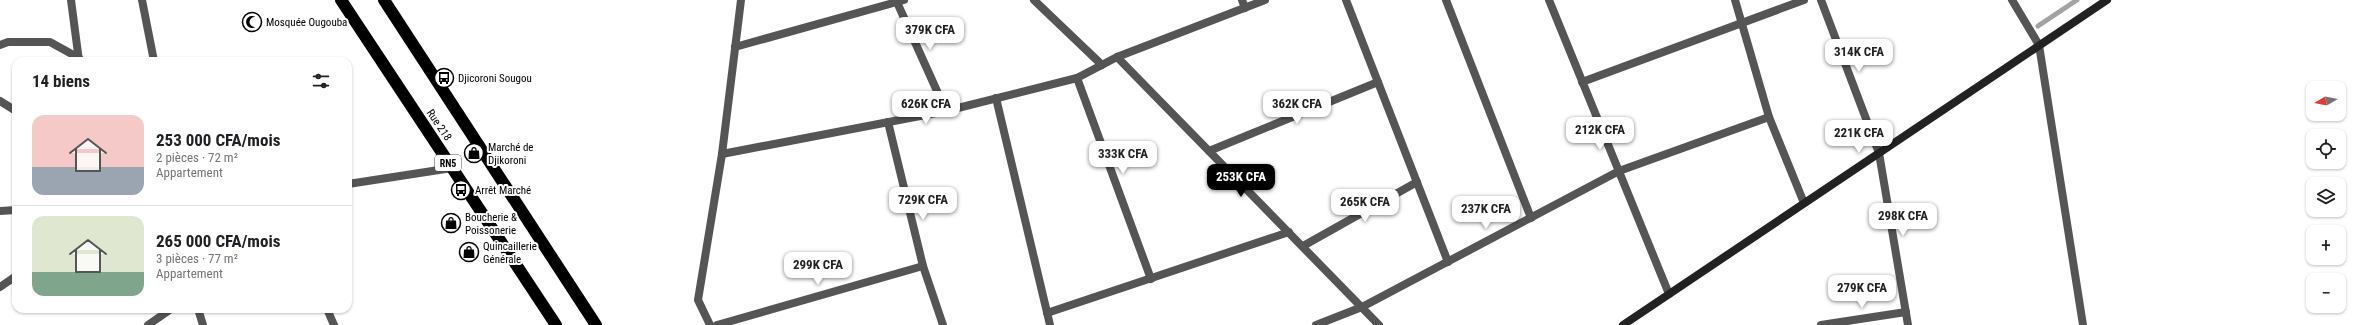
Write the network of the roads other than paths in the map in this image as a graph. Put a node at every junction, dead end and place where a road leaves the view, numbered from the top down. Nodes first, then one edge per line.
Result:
1 (71, 0) edge
2 (142, 0) edge
3 (341, 0) edge
4 (384, 0) edge
5 (741, 0) edge
6 (1034, 0) edge
7 (1265, 0) edge
8 (1346, 0) edge
9 (1446, 0) edge
10 (1549, 0) edge
11 (1735, 0) edge
12 (1804, 0) edge
13 (1821, 0) edge
14 (2012, 0) edge
15 (2107, 0) edge
16 (899, 1) edge
17 (1244, 4) edge
18 (1742, 23) junction
19 (0, 45) edge
20 (2039, 45) junction
21 (735, 47) junction
22 (1117, 56) junction
23 (74, 57) edge
24 (79, 57) edge
25 (153, 57) edge
26 (1102, 65) junction
27 (1077, 78) junction
28 (1378, 82) junction
29 (1582, 82) junction
30 (996, 98) junction
31 (0, 101) edge
32 (12, 108) edge
33 (946, 111) junction
34 (1769, 117) junction
35 (888, 122) junction
36 (1209, 151) junction
37 (1879, 153) junction
38 (722, 154) junction
39 (452, 168) junction
40 (1619, 171) junction
41 (1417, 182) junction
42 (352, 183) edge
43 (1804, 203) junction
44 (12, 210) edge
45 (0, 211) edge
46 (1530, 218) junction
47 (1289, 232) junction
48 (1303, 246) junction
49 (1448, 262) junction
50 (923, 266) junction
51 (12, 279) edge
52 (1151, 279) junction
53 (0, 288) edge
54 (1669, 294) junction
55 (1362, 307) junction
56 (1906, 312) junction
57 (165, 313) edge
58 (199, 313) edge
59 (1047, 313) junction
60 (329, 317) edge
61 (1627, 324) edge
62 (148, 325) edge
63 (203, 325) edge
64 (334, 325) edge
65 (556, 325) edge
66 (596, 325) edge
67 (710, 325) edge
68 (718, 325) edge
69 (943, 325) edge
70 (1050, 325) edge
71 (1316, 325) edge
72 (1379, 325) edge
73 (1821, 325) edge
74 (1908, 325) edge
75 (2083, 325) edge

1 - 24 street
2 - 25 street
3 - 39 highway, Rue 218 / RN5
4 - 66 highway, Rue 218
5 - 21 street
6 - 26 street
7 - 17 street
8 - 28 street
9 - 46 street
10 - 29 street
11 - 18 street
12 - 18 street
13 - 37 street
14 - 20 street
15 - 20 street
16 - 21 street
16 - 33 street
17 - 22 street
18 - 29 street
18 - 34 street
19 - 23 street
20 - 37 street
20 - 75 street
21 - 38 street
22 - 26 street
22 - 36 street
26 - 27 street
27 - 30 street
27 - 52 street
28 - 36 street
28 - 41 street
29 - 40 street
30 - 33 street
30 - 59 street
31 - 32 street
33 - 35 street
34 - 40 street
34 - 43 street
35 - 38 street
35 - 50 street
36 - 47 street
37 - 43 street
37 - 56 street
38 - 67 street
39 - 42 street
39 - 65 highway, Rue 218 / RN5
40 - 46 street
40 - 54 street
41 - 48 street
41 - 49 street
43 - 54 street
44 - 45 street
46 - 49 street
47 - 48 street
47 - 52 street
48 - 55 street
49 - 55 street
50 - 68 street
50 - 69 street
51 - 53 street
52 - 59 street
54 - 61 street
55 - 71 street
55 - 72 street
56 - 73 street
56 - 74 street
57 - 62 street
58 - 63 street
59 - 70 street
60 - 64 street

